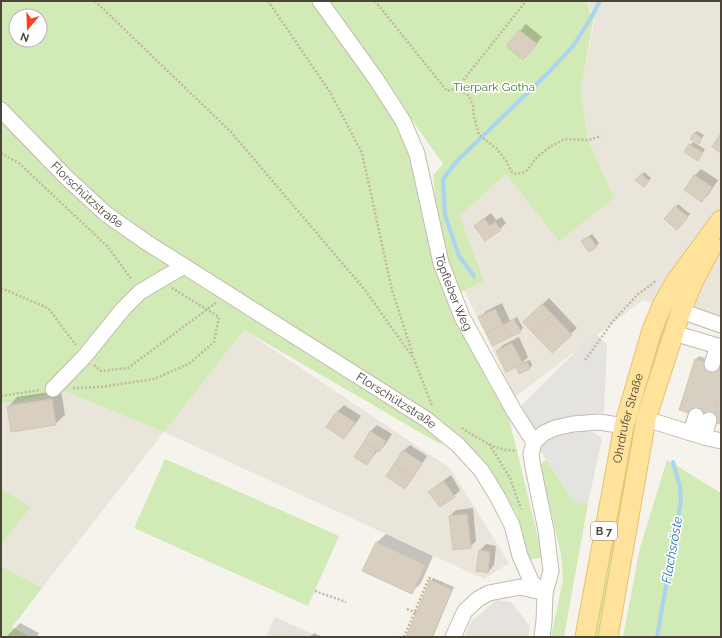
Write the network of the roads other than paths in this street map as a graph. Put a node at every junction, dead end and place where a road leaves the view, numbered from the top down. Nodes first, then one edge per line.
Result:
1 (320, 1) edge
2 (1, 110) edge
3 (721, 220) edge
4 (721, 227) edge
5 (708, 254) junction
6 (690, 261) junction
7 (184, 266) junction
8 (694, 282) junction
9 (681, 311) junction
10 (721, 325) edge
11 (674, 333) junction
12 (719, 347) edge
13 (712, 364) tunnel mouth
14 (53, 389) road end
15 (703, 418) tunnel mouth
16 (646, 419) junction
17 (624, 426) junction
18 (698, 435) junction
19 (721, 441) edge
20 (534, 442) junction
21 (545, 593) junction
22 (453, 637) edge
23 (542, 637) edge
24 (584, 637) edge
25 (608, 637) edge

1 - 20 street, Töpfleber Weg
2 - 7 street, Florschützstraße
3 - 6 main road, Ohrdrufer Straße / B 7
4 - 5 main road, Ohrdrufer Straße / B 7
5 - 6 street
5 - 8 main road, Ohrdrufer Straße / B 7
6 - 8 street
6 - 17 main road, Ohrdrufer Straße / B 7
7 - 14 street
7 - 21 street, Florschützstraße
8 - 9 main road, Ohrdrufer Straße / B 7
9 - 10 street
9 - 11 main road, Ohrdrufer Straße / B 7
11 - 12 street
11 - 16 main road, Ohrdrufer Straße / B 7
12 - 13 street
15 - 18 street
16 - 18 street
16 - 25 main road, Ohrdrufer Straße / B 7
17 - 20 street
17 - 24 main road, Ohrdrufer Straße / B 7
18 - 19 street
20 - 21 street
21 - 22 street
21 - 23 street

